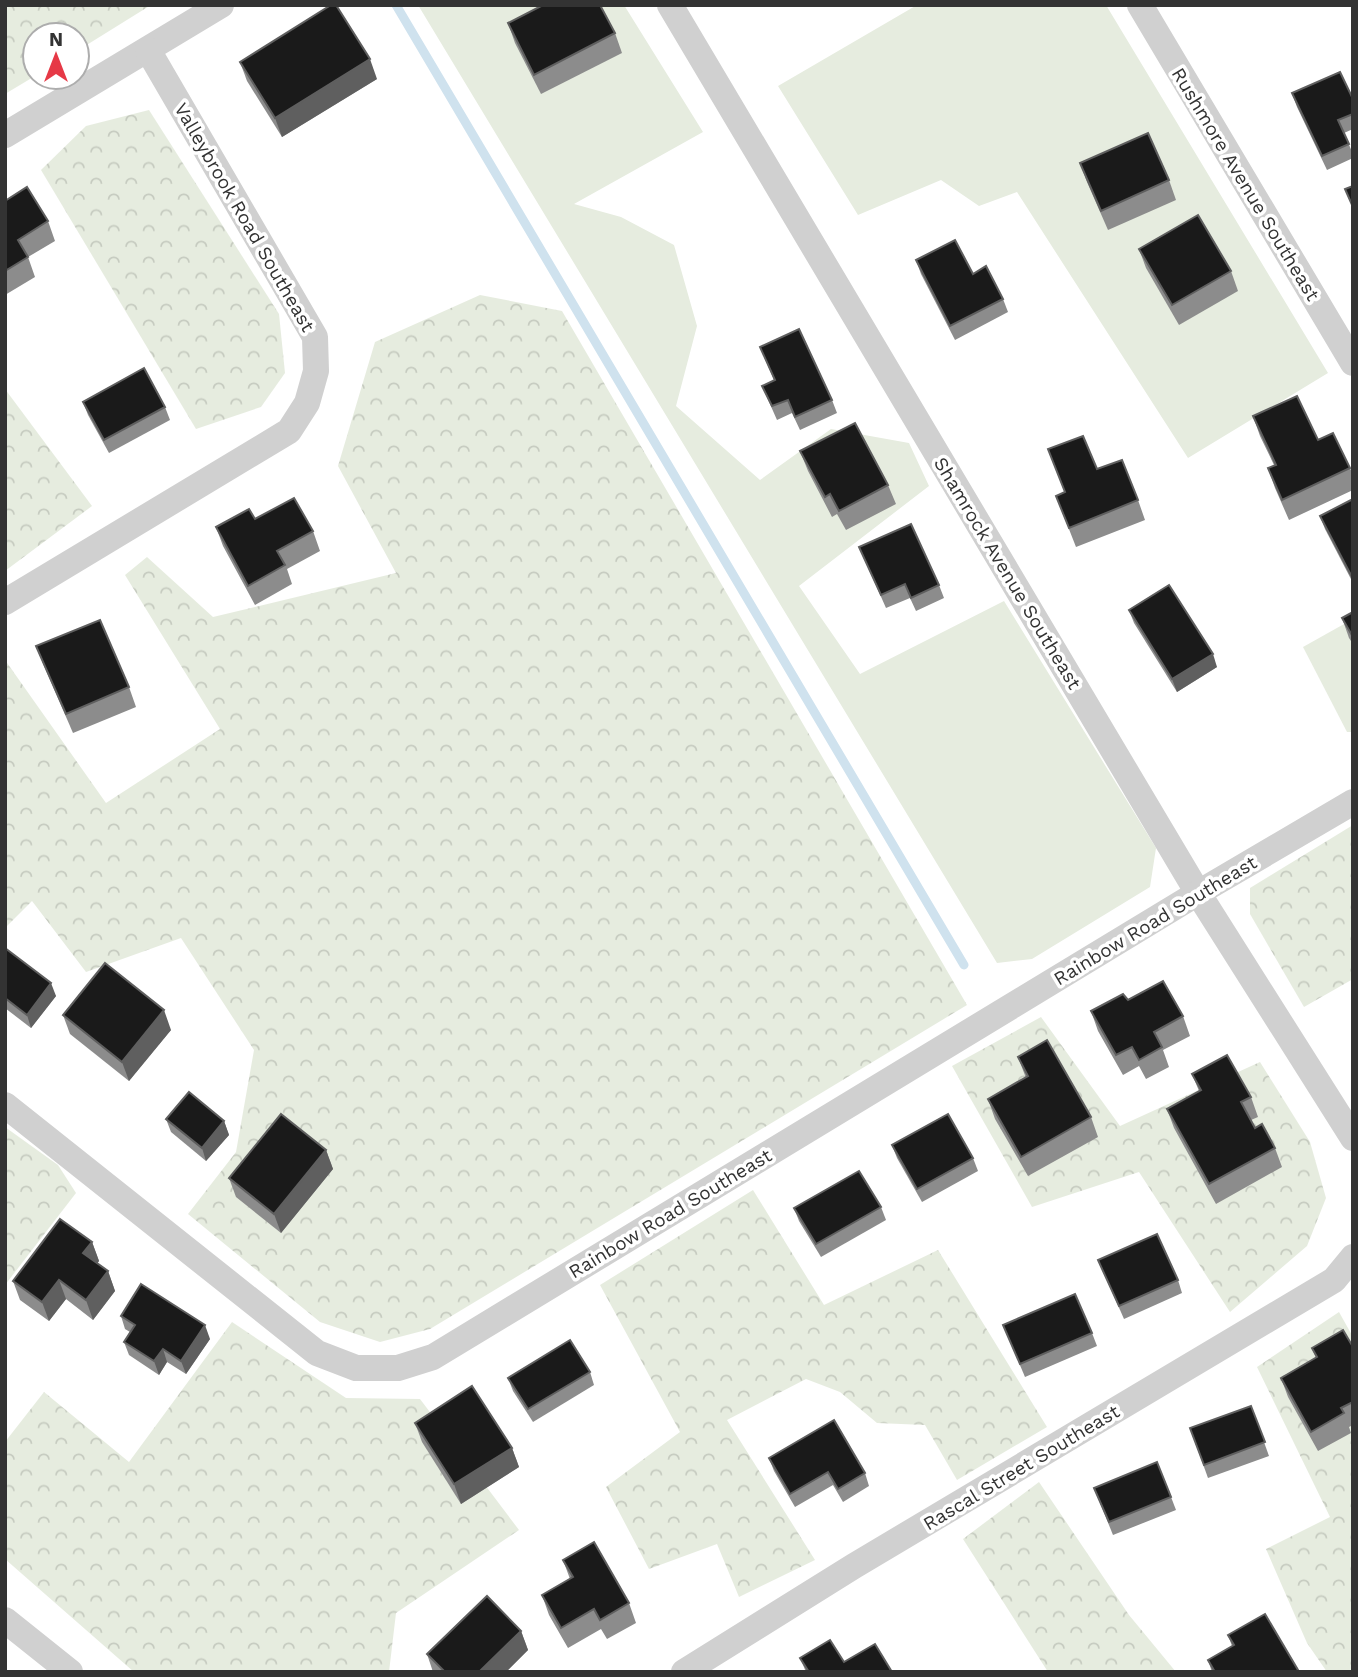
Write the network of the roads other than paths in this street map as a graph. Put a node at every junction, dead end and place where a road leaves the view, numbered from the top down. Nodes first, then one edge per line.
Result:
1 (221, 5) edge
2 (670, 5) edge
3 (1140, 5) edge
4 (148, 50) junction
5 (5, 135) edge
6 (1353, 363) edge
7 (5, 602) edge
8 (1353, 802) edge
9 (1198, 893) junction
10 (5, 1105) edge
11 (1353, 1138) edge
12 (1353, 1257) edge
13 (5, 1620) edge
14 (70, 1672) edge
15 (684, 1672) edge

1 - 4 street
2 - 9 street, Shamrock Avenue Southeast
3 - 6 street, Rushmore Avenue Southeast
4 - 5 street
4 - 7 street, Valleybrook Road Southeast
8 - 9 street, Rainbow Road Southeast
9 - 10 street, Rainbow Road Southeast
9 - 11 street, Shamrock Avenue Southeast
12 - 15 street, Rascal Street Southeast
13 - 14 street

